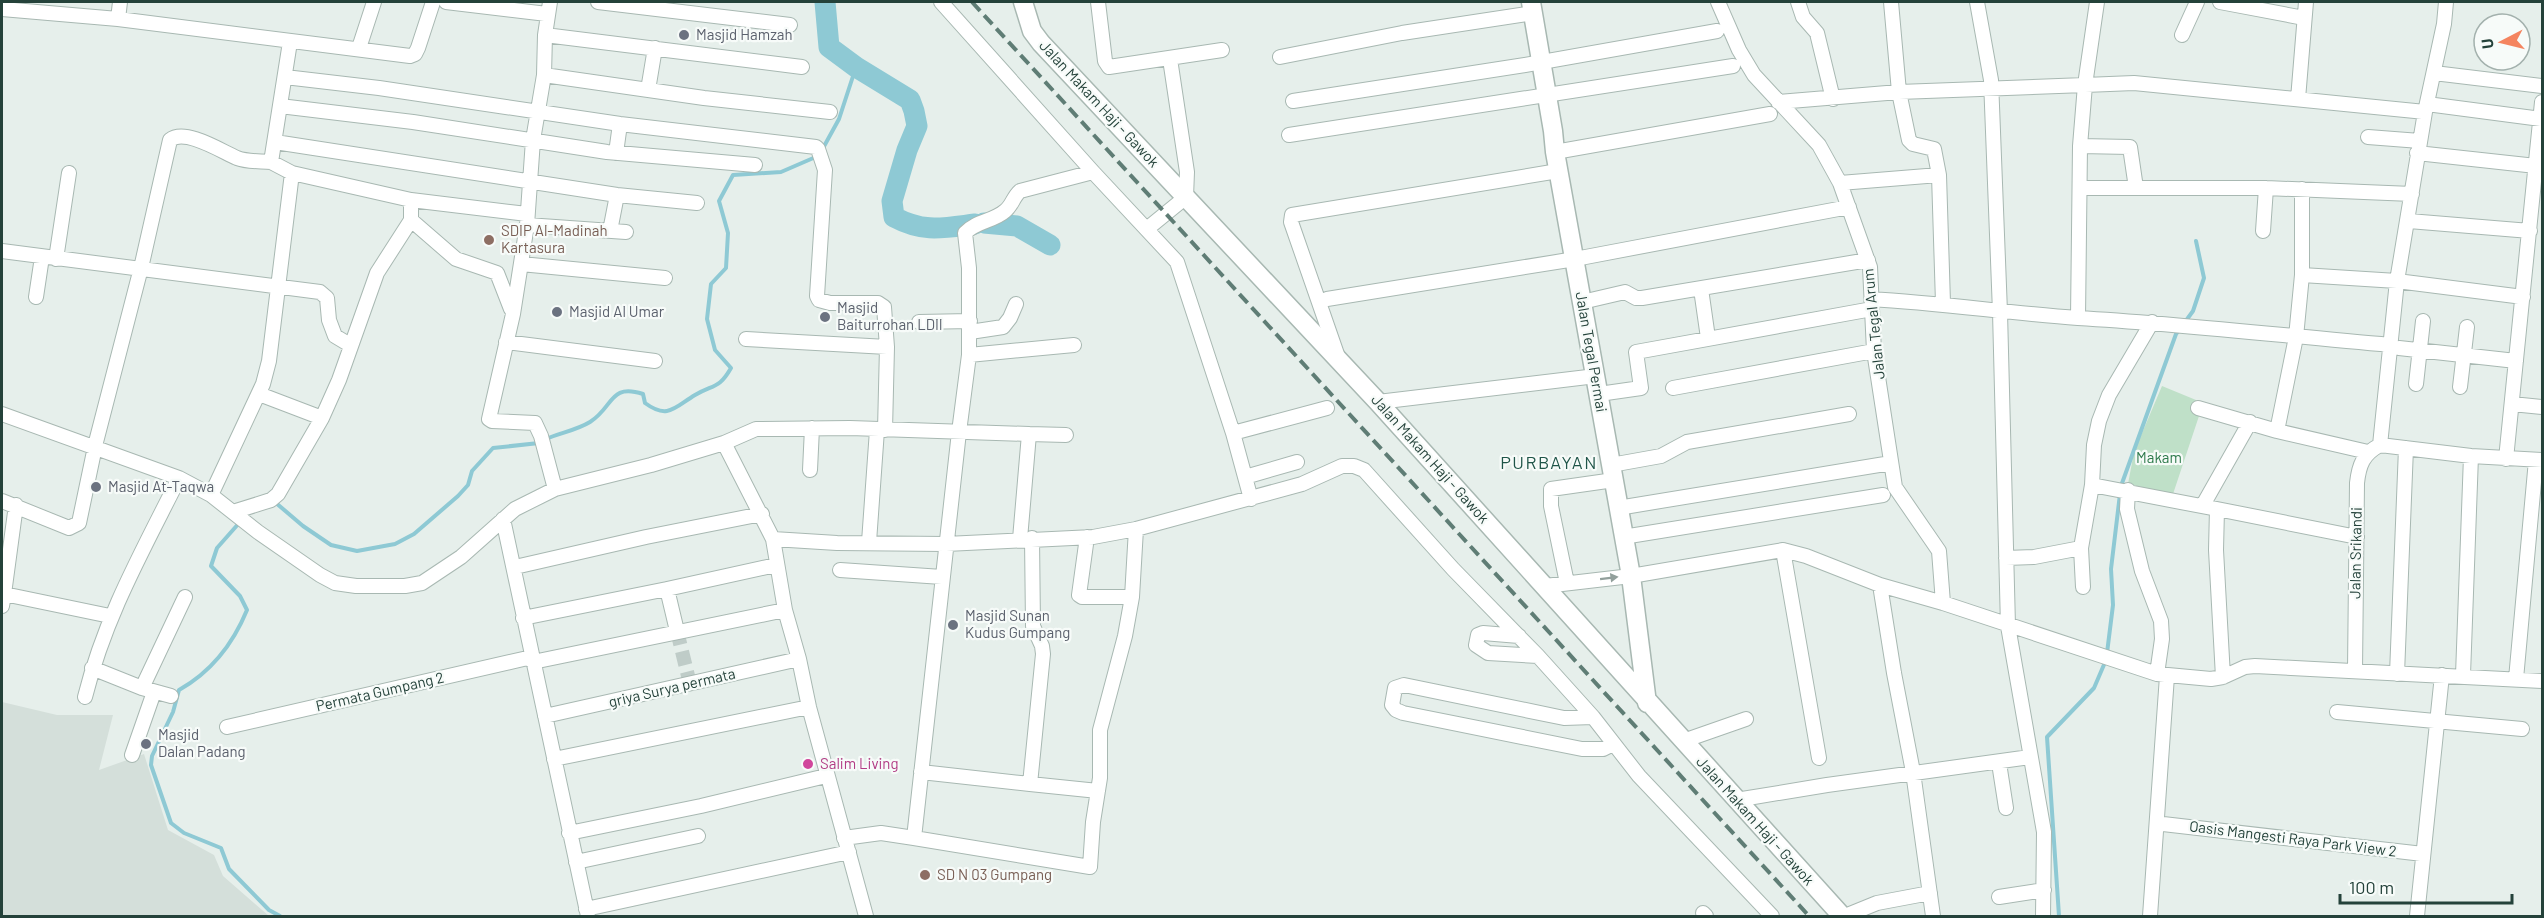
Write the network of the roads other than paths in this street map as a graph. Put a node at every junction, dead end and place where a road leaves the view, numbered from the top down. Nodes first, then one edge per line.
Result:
1 (120, 2) edge
2 (374, 2) edge
3 (433, 2) edge
4 (446, 2) edge
5 (598, 2) edge
6 (942, 2) edge
7 (1023, 2) edge
8 (1098, 2) edge
9 (1718, 2) edge
10 (1798, 2) edge
11 (1891, 2) edge
12 (1977, 2) edge
13 (2097, 2) edge
14 (2198, 2) edge
15 (2220, 2) edge
16 (2306, 2) edge
17 (2446, 2) edge
18 (1532, 7) edge
19 (548, 8) edge
20 (2, 9) edge
21 (2304, 18) junction
22 (118, 20) junction
23 (790, 25) dead end
24 (1717, 31) dead end
25 (2182, 34) dead end
26 (545, 36) junction
27 (290, 42) junction
28 (359, 48) junction
29 (655, 48) junction
30 (1222, 50) dead end
31 (1280, 57) dead end
32 (1170, 59) junction
33 (1541, 61) junction
34 (1733, 66) dead end
35 (802, 67) dead end
36 (2433, 73) junction
37 (544, 75) junction
38 (285, 77) junction
39 (2085, 85) junction
40 (2542, 86) edge
41 (1991, 87) junction
42 (648, 90) junction
43 (1899, 92) junction
44 (1547, 95) junction
45 (1833, 99) junction
46 (2298, 99) junction
47 (1293, 101) dead end
48 (1778, 102) junction
49 (2542, 102) edge
50 (280, 106) junction
51 (2426, 108) junction
52 (830, 112) dead end
53 (538, 113) junction
54 (1770, 114) dead end
55 (2541, 119) junction
56 (620, 124) junction
57 (694, 134) junction
58 (1289, 135) dead end
59 (2368, 137) dead end
60 (533, 140) junction
61 (275, 142) junction
62 (2080, 146) junction
63 (2418, 147) junction
64 (1554, 152) junction
65 (616, 153) junction
66 (690, 160) junction
67 (270, 162) junction
68 (755, 165) dead end
69 (2536, 166) junction
70 (1558, 171) junction
71 (1093, 172) junction
72 (69, 173) dead end
73 (292, 173) junction
74 (1939, 175) junction
75 (531, 182) junction
76 (1840, 183) junction
77 (2080, 188) junction
78 (2266, 188) junction
79 (2136, 189) junction
80 (2302, 189) junction
81 (617, 195) junction
82 (2412, 195) junction
83 (1186, 197) junction
84 (411, 200) junction
85 (697, 203) dead end
86 (1849, 207) junction
87 (527, 219) junction
88 (411, 220) junction
89 (2409, 221) junction
90 (1148, 228) junction
91 (610, 231) junction
92 (2263, 231) dead end
93 (2530, 231) junction
94 (626, 232) dead end
95 (2, 250) edge
96 (42, 257) junction
97 (56, 259) junction
98 (1575, 259) junction
99 (1868, 260) junction
100 (520, 264) junction
101 (141, 268) junction
102 (2301, 275) junction
103 (665, 278) dead end
104 (2397, 281) junction
105 (279, 286) junction
106 (1701, 289) junction
107 (36, 297) dead end
108 (2523, 297) junction
109 (1327, 299) dead end
110 (1582, 302) junction
111 (1943, 303) junction
112 (1016, 304) dead end
113 (1872, 304) junction
114 (2000, 312) junction
115 (513, 314) junction
116 (2078, 318) junction
117 (2423, 321) dead end
118 (919, 322) dead end
119 (2152, 322) junction
120 (970, 327) junction
121 (2467, 327) dead end
122 (2296, 337) junction
123 (1708, 338) junction
124 (746, 339) dead end
125 (506, 342) junction
126 (350, 345) junction
127 (1074, 345) dead end
128 (887, 347) junction
129 (2394, 347) junction
130 (1874, 351) junction
131 (2420, 351) junction
132 (969, 355) junction
133 (2463, 355) junction
134 (655, 361) dead end
135 (2516, 361) junction
136 (1340, 362) junction
137 (2416, 384) dead end
138 (1597, 385) junction
139 (2460, 387) dead end
140 (1673, 388) dead end
141 (258, 394) junction
142 (1378, 402) junction
143 (2512, 404) junction
144 (2542, 407) edge
145 (1328, 408) dead end
146 (2198, 408) dead end
147 (2, 414) edge
148 (1850, 414) dead end
149 (322, 418) junction
150 (2250, 422) junction
151 (812, 428) junction
152 (881, 430) junction
153 (2277, 431) junction
154 (958, 432) junction
155 (1029, 434) junction
156 (1233, 434) junction
157 (1066, 435) dead end
158 (724, 443) junction
159 (2406, 448) junction
160 (94, 449) junction
161 (2374, 449) junction
162 (2471, 456) junction
163 (2506, 459) junction
164 (2539, 460) edge
165 (1297, 462) dead end
166 (1891, 463) junction
167 (810, 470) dead end
168 (1612, 473) junction
169 (1245, 477) junction
170 (178, 478) junction
171 (2092, 485) junction
172 (555, 489) junction
173 (2124, 490) junction
174 (211, 495) junction
175 (1883, 495) dead end
176 (1251, 498) junction
177 (2, 501) edge
178 (16, 505) junction
179 (2203, 505) junction
180 (1618, 508) junction
181 (2217, 509) junction
182 (235, 513) junction
183 (762, 514) junction
184 (503, 519) junction
185 (1136, 529) junction
186 (1087, 537) junction
187 (1623, 537) junction
188 (2357, 537) junction
189 (773, 539) junction
190 (1026, 539) junction
191 (868, 542) junction
192 (946, 544) junction
193 (2081, 548) junction
194 (1783, 550) junction
195 (2006, 558) junction
196 (776, 565) junction
197 (515, 567) junction
198 (840, 570) dead end
199 (1631, 576) junction
200 (942, 577) junction
201 (1567, 583) junction
202 (1880, 585) junction
203 (1545, 586) junction
204 (2083, 587) dead end
205 (667, 589) junction
206 (185, 597) dead end
207 (1132, 597) junction
208 (2, 598) edge
209 (1943, 603) junction
210 (786, 610) junction
211 (110, 616) junction
212 (523, 618) junction
213 (2008, 626) junction
214 (677, 631) junction
215 (1519, 636) junction
216 (1538, 656) junction
217 (533, 659) junction
218 (799, 659) junction
219 (92, 668) junction
220 (2355, 670) junction
221 (2397, 674) junction
222 (2162, 675) junction
223 (2442, 675) junction
224 (2463, 675) junction
225 (2223, 677) junction
226 (2516, 679) junction
227 (2542, 681) edge
228 (148, 690) junction
229 (171, 696) dead end
230 (85, 697) dead end
231 (1647, 703) junction
232 (809, 707) junction
233 (2337, 712) dead end
234 (545, 716) junction
235 (1593, 717) junction
236 (1746, 719) dead end
237 (2438, 721) junction
238 (227, 727) dead end
239 (2522, 729) dead end
240 (1683, 741) junction
241 (1613, 744) junction
242 (132, 755) dead end
243 (2030, 757) junction
244 (1819, 758) dead end
245 (554, 759) junction
246 (1999, 763) junction
247 (921, 772) junction
248 (1913, 772) junction
249 (826, 776) junction
250 (1030, 784) junction
251 (1098, 791) junction
252 (1736, 800) junction
253 (2006, 808) dead end
254 (2163, 824) dead end
255 (569, 833) junction
256 (698, 836) dead end
257 (844, 838) junction
258 (914, 838) junction
259 (849, 852) junction
260 (2423, 854) junction
261 (576, 862) junction
262 (2044, 890) junction
263 (1930, 893) junction
264 (1999, 897) dead end
265 (587, 913) edge
266 (866, 916) edge
267 (1772, 916) edge
268 (1843, 916) edge
269 (1933, 916) edge
270 (2043, 916) edge
271 (2151, 916) edge
272 (2417, 916) edge

1 - 22 street
2 - 28 street
3 - 28 street
4 - 19 street
5 - 23 street
6 - 71 street
7 - 83 street, Jalan Makam Haji - Gawok
8 - 32 street
9 - 48 street, Jalan Tegal Arum
10 - 45 street
11 - 43 street
12 - 41 street
13 - 39 street
14 - 25 street
15 - 21 street
16 - 21 street
17 - 36 street, Jalan Srikandi
18 - 31 street
18 - 33 street, Jalan Tegal Permai
19 - 26 street
20 - 22 street
21 - 46 street
22 - 27 street
24 - 33 street
26 - 29 street
26 - 37 street
27 - 28 street
27 - 38 street
29 - 35 street
29 - 42 street
30 - 32 street
32 - 83 street
33 - 44 street, Jalan Tegal Permai
33 - 47 street
34 - 44 street
36 - 40 street
36 - 51 street, Jalan Srikandi
37 - 42 street
37 - 53 street
38 - 50 street
38 - 53 street
39 - 41 street
39 - 46 street
39 - 62 street
41 - 43 street
41 - 114 street
42 - 52 street
43 - 45 street
43 - 74 street
44 - 58 street
44 - 64 street, Jalan Tegal Permai
45 - 48 street
46 - 51 street
48 - 76 street, Jalan Tegal Arum
49 - 55 street
50 - 60 street
50 - 61 street
51 - 55 street
51 - 63 street, Jalan Srikandi
53 - 56 street
53 - 60 street
54 - 64 street
55 - 69 street
56 - 57 street
56 - 65 street
57 - 66 street
57 - 128 street
59 - 63 street
60 - 65 street
60 - 75 street
61 - 67 street
61 - 75 street
62 - 77 street
62 - 79 street
63 - 69 street
63 - 82 street, Jalan Srikandi
64 - 70 street, Jalan Tegal Permai
65 - 66 street
66 - 68 street
67 - 73 street
67 - 101 street
69 - 93 street
70 - 98 street, Jalan Tegal Permai
70 - 136 street
71 - 90 street
71 - 120 street
72 - 97 street
73 - 84 street
73 - 105 street
74 - 76 street
74 - 111 street
75 - 81 street
75 - 87 street
76 - 86 street, Jalan Tegal Arum
77 - 79 street
77 - 116 street
78 - 79 street
78 - 80 street
78 - 92 street
80 - 82 street
80 - 102 street
81 - 85 street
81 - 91 street
82 - 89 street, Jalan Srikandi
83 - 90 street
83 - 136 street, Jalan Makam Haji - Gawok
84 - 87 street
84 - 88 street
86 - 98 street
86 - 99 street, Jalan Tegal Arum
87 - 91 street
87 - 100 street
88 - 115 street
88 - 126 street
89 - 93 street
89 - 104 street, Jalan Srikandi
90 - 156 street
91 - 94 street
93 - 108 street
95 - 96 street
96 - 97 street
96 - 107 street
97 - 101 street
98 - 109 street
98 - 110 street, Jalan Tegal Permai
99 - 106 street
99 - 113 street, Jalan Tegal Arum
100 - 103 street
100 - 115 street
101 - 105 street
101 - 160 street
102 - 104 street
102 - 122 street
104 - 108 street
104 - 129 street, Jalan Srikandi
105 - 126 street
105 - 141 street
106 - 110 street
106 - 123 street
108 - 135 street
110 - 138 street, Jalan Tegal Permai
111 - 113 street
111 - 114 street
112 - 120 street
113 - 123 street
113 - 130 street, Jalan Tegal Arum
114 - 116 street
114 - 195 street
115 - 125 street
116 - 119 street
117 - 131 street
118 - 120 street
119 - 122 street
119 - 171 street
120 - 132 street
121 - 133 street
122 - 129 street
122 - 153 street
123 - 138 street
124 - 128 street
125 - 134 street
125 - 172 street
126 - 149 street
127 - 132 street
128 - 152 street
129 - 131 street
129 - 161 street, Jalan Srikandi
130 - 140 street
130 - 166 street, Jalan Tegal Arum
131 - 133 street
131 - 137 street
132 - 154 street
133 - 135 street
133 - 139 street
135 - 143 street
136 - 142 street, Jalan Makam Haji - Gawok
138 - 142 street
138 - 168 street, Jalan Tegal Permai
141 - 149 street
141 - 174 street
142 - 203 street, Jalan Makam Haji - Gawok
143 - 144 street
143 - 163 street
145 - 156 street
146 - 150 street
147 - 160 street
148 - 168 street
149 - 182 street
150 - 153 street
150 - 179 street
151 - 152 street
151 - 158 street
151 - 167 street
152 - 154 street
152 - 191 street
153 - 161 street
154 - 155 street
154 - 192 street
155 - 157 street
155 - 190 street
156 - 169 street
158 - 172 street
158 - 183 street
159 - 161 street
159 - 162 street
159 - 221 street
160 - 170 street
160 - 178 street
161 - 188 street, Jalan Srikandi
162 - 163 street
162 - 224 street
163 - 164 street
164 - 226 street
165 - 169 street
166 - 180 street
166 - 209 street, Jalan Tegal Arum
168 - 180 street, Jalan Tegal Permai
168 - 201 street
169 - 176 street
170 - 174 street
170 - 211 street
171 - 173 street
171 - 193 street
172 - 184 street
173 - 179 street
173 - 222 street
174 - 182 street
175 - 187 street
176 - 185 street
176 - 215 street
177 - 178 street
178 - 208 street
179 - 181 street
180 - 187 street, Jalan Tegal Permai
181 - 188 street
181 - 225 street
182 - 184 street
183 - 189 street
183 - 197 street
184 - 197 street
185 - 186 street
185 - 207 street
186 - 190 street
186 - 207 street
187 - 199 street, Jalan Tegal Permai
188 - 220 street, Jalan Srikandi
189 - 191 street
189 - 196 street
190 - 192 street
190 - 250 street
191 - 192 street
192 - 200 street
193 - 195 street
193 - 204 street
194 - 199 street
194 - 202 street
194 - 244 street
195 - 213 street
196 - 205 street
196 - 210 street
197 - 212 street
198 - 200 street
201 -> 199 street
199 - 231 street, Jalan Tegal Permai
200 - 247 street
201 - 203 street
202 - 209 street
202 - 248 street
203 - 231 street, Jalan Makam Haji - Gawok
205 - 212 street
205 - 214 street
206 - 228 street
207 - 251 street
208 - 211 street
209 - 213 street
210 - 214 street, Permata Gumpang 2
210 - 218 street
211 - 219 street
212 - 217 street
213 - 222 street
213 - 243 street
214 - 217 street, Permata Gumpang 2
215 - 216 street
215 - 216 street
216 - 235 street
217 - 234 street
217 - 238 street, Permata Gumpang 2
218 - 232 street
218 - 234 street, griya Surya permata
219 - 228 street
219 - 230 street
220 - 221 street
220 - 225 street
221 - 223 street
222 - 225 street
222 - 271 street
223 - 224 street
223 - 237 street
224 - 226 street
226 - 227 street
228 - 229 street
228 - 242 street
231 - 240 street, Jalan Makam Haji - Gawok
232 - 245 street
232 - 249 street
233 - 237 street
234 - 245 street
235 - 241 street
235 - 241 street
236 - 240 street
237 - 239 street
237 - 260 street
240 - 252 street, Jalan Makam Haji - Gawok
241 - 267 street
243 - 246 street
243 - 262 street
245 - 255 street
246 - 248 street
246 - 253 street
247 - 250 street
247 - 258 street
248 - 252 street
248 - 263 street
249 - 255 street
249 - 257 street
250 - 251 street
251 - 258 street
252 - 268 street, Jalan Makam Haji - Gawok
254 - 260 street, Oasis Mangesti Raya Park View 2
255 - 261 street
256 - 261 street
257 - 258 street
257 - 259 street
259 - 265 street
259 - 266 street
260 - 272 street
261 - 265 street
262 - 264 street
262 - 270 street
263 - 268 street
263 - 269 street

